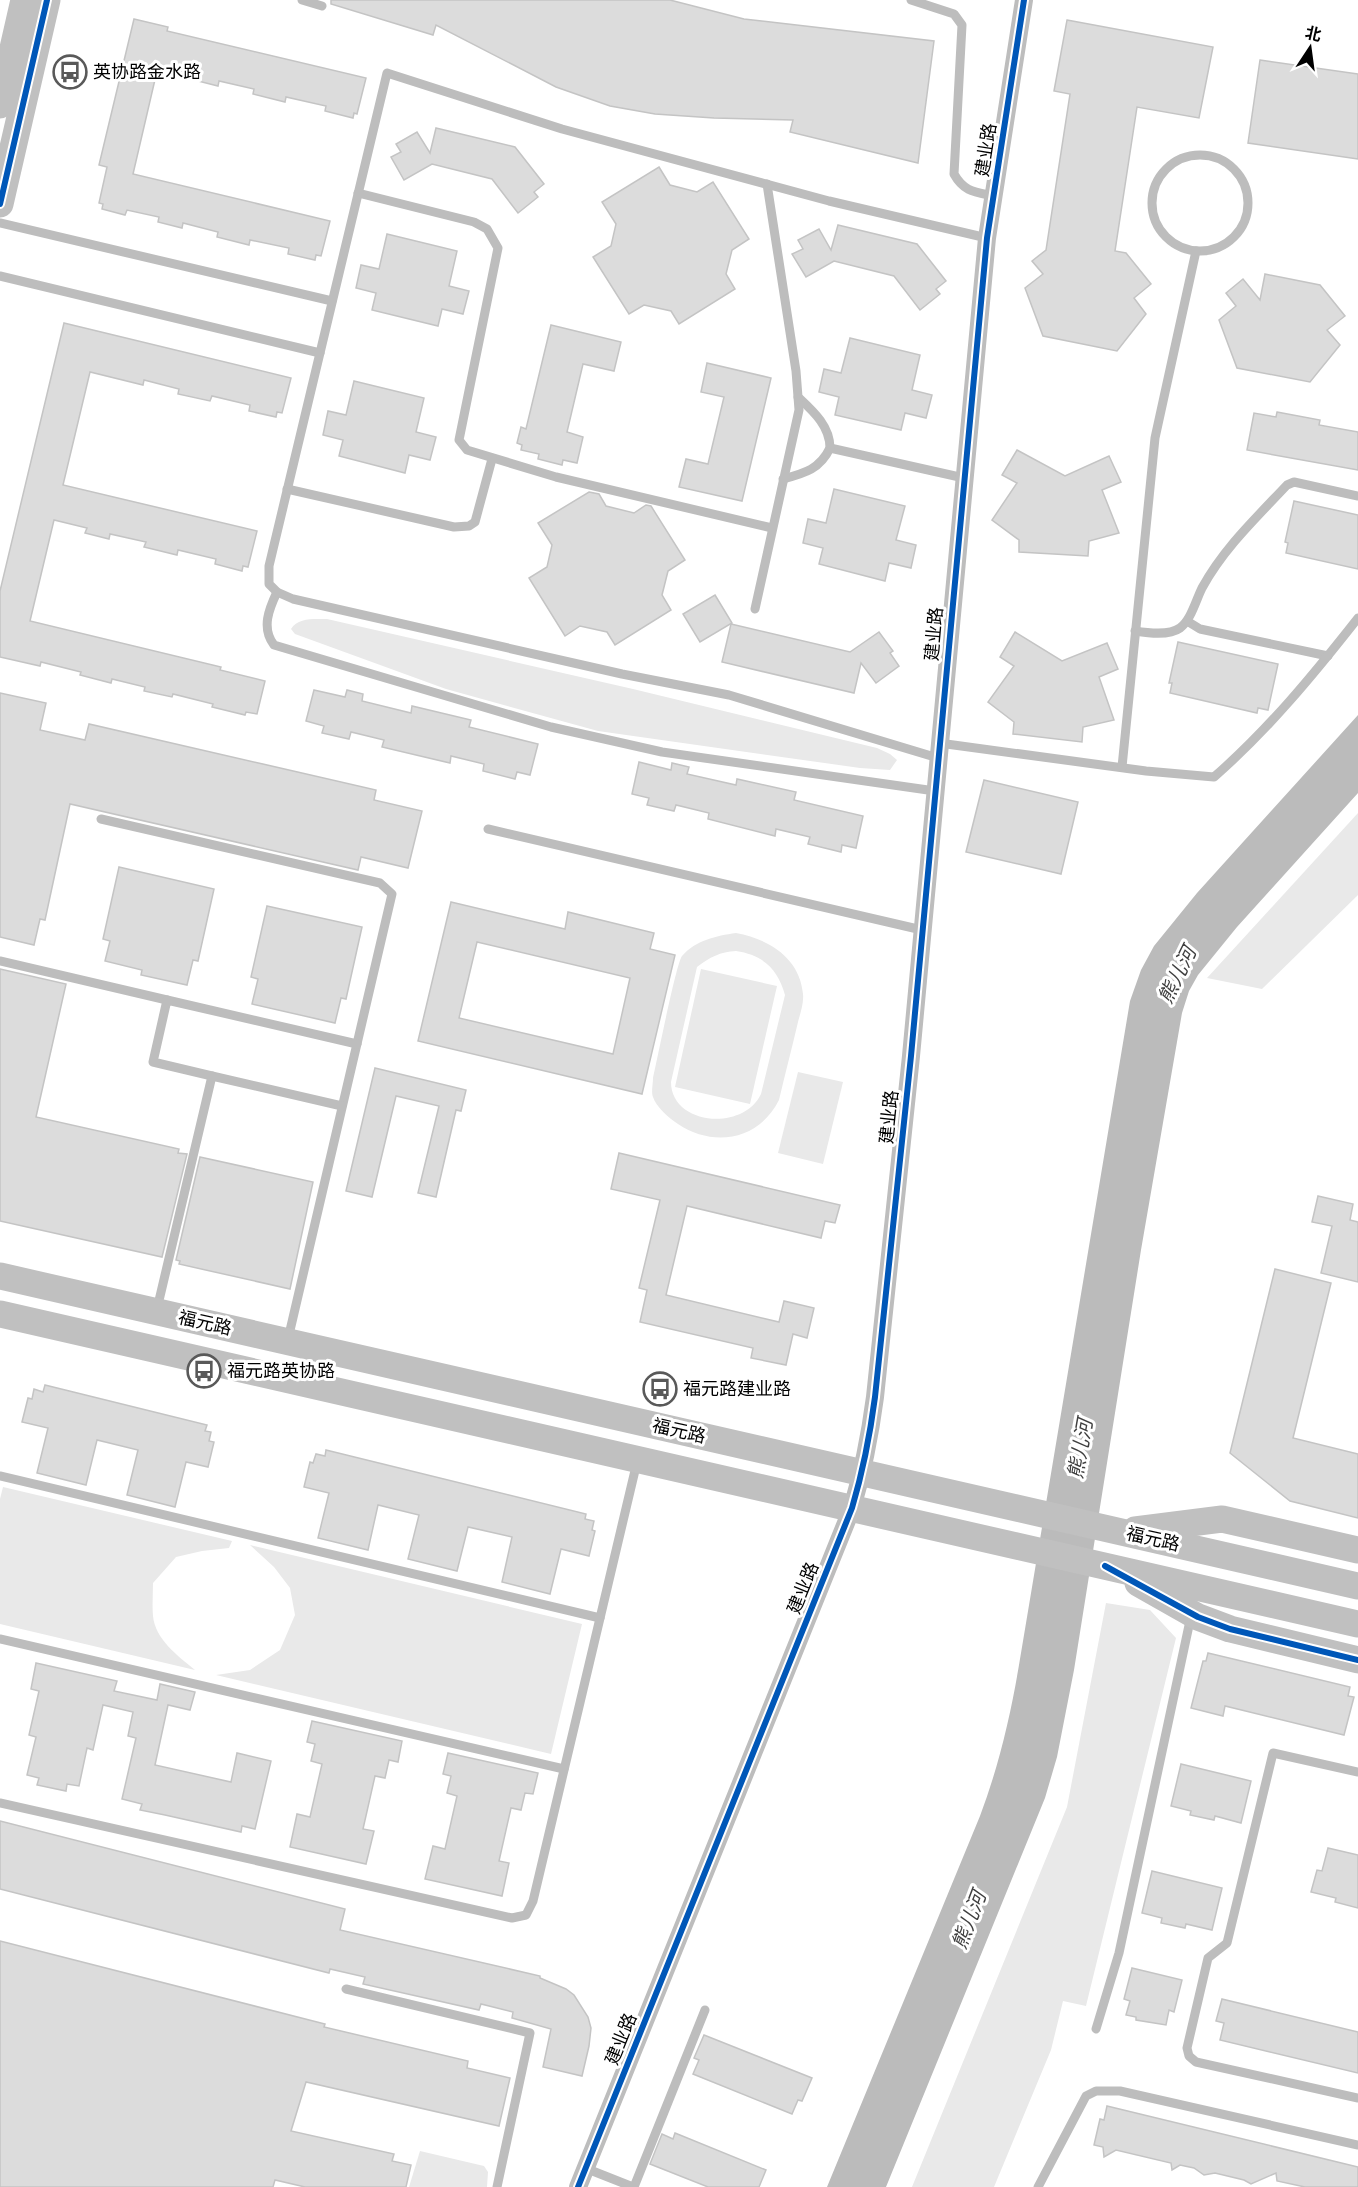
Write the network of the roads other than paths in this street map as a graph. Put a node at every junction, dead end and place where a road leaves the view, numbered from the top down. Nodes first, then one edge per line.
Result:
1 (24, 0) edge
2 (47, 0) edge
3 (302, 0) edge
4 (911, 0) edge
5 (1024, 0) edge
6 (322, 6) dead end
7 (0, 105) edge
8 (767, 184) junction
9 (358, 193) junction
10 (994, 196) junction
11 (0, 204) edge
12 (0, 223) edge
13 (987, 238) junction
14 (1196, 251) junction
15 (0, 276) edge
16 (332, 301) junction
17 (320, 353) junction
18 (798, 397) junction
19 (830, 448) junction
20 (492, 459) junction
21 (964, 478) junction
22 (783, 479) junction
23 (287, 489) junction
24 (1358, 496) edge
25 (772, 528) junction
26 (277, 591) junction
27 (755, 609) dead end
28 (1358, 618) edge
29 (1187, 621) junction
30 (1135, 631) junction
31 (1328, 656) junction
32 (938, 750) junction
33 (1122, 767) junction
34 (935, 791) junction
35 (101, 819) dead end
36 (488, 829) dead end
37 (922, 930) junction
38 (0, 961) edge
39 (167, 1000) junction
40 (357, 1044) junction
41 (212, 1076) junction
42 (342, 1106) junction
43 (0, 1276) edge
44 (157, 1312) junction
45 (0, 1314) edge
46 (287, 1341) junction
47 (638, 1459) junction
48 (863, 1473) junction
49 (0, 1476) edge
50 (852, 1508) junction
51 (1112, 1530) junction
52 (1358, 1550) edge
53 (1101, 1565) junction
54 (1358, 1586) edge
55 (1192, 1613) junction
56 (600, 1618) junction
57 (1358, 1624) edge
58 (0, 1639) edge
59 (1358, 1660) edge
60 (564, 1769) junction
61 (1358, 1772) edge
62 (0, 1803) edge
63 (346, 1989) dead end
64 (705, 2010) dead end
65 (1096, 2030) dead end
66 (1358, 2098) edge
67 (1358, 2145) edge
68 (585, 2168) junction
69 (497, 2187) edge
70 (578, 2187) edge
71 (633, 2187) edge
72 (1038, 2187) edge

1 - 7 main road
2 - 11 main road
3 - 6 lane
4 - 10 lane
5 - 10 street, 建业路
8 - 9 lane
8 - 13 lane
8 - 18 lane
9 - 16 lane
9 - 20 lane
10 - 13 street, 建业路
12 - 16 lane
13 - 21 street, 建业路
14 - 14 lane
14 - 30 lane
15 - 17 lane
16 - 17 lane
17 - 23 lane
18 - 19 lane
18 - 22 lane
19 - 21 lane
19 - 22 lane
20 - 23 lane
20 - 25 lane
21 - 32 street, 建业路
22 - 25 lane
23 - 26 lane
24 - 29 lane
25 - 27 lane
26 - 32 lane
26 - 34 lane
28 - 31 lane
29 - 30 lane
29 - 31 lane
30 - 33 lane
31 - 33 lane
32 - 33 lane
32 - 34 street, 建业路
34 - 37 street, 建业路
35 - 40 lane
36 - 37 lane
37 - 48 street, 建业路
38 - 39 lane
39 - 40 lane
39 - 41 lane
40 - 42 lane
41 - 42 lane
41 - 44 lane
42 - 46 lane
43 - 44 main road, 福元路
44 - 46 main road, 福元路
45 - 47 main road, 福元路
46 - 48 main road, 福元路
47 - 50 main road, 福元路
47 - 56 lane
48 - 50 street, 建业路
48 - 51 main road, 福元路
49 - 56 lane
50 - 53 main road, 福元路
50 - 68 street, 建业路
51 - 52 main road
51 - 54 main road, 福元路
53 - 55 main road
53 - 57 main road, 福元路
55 - 59 main road
55 - 65 lane
56 - 60 lane
58 - 60 lane
60 - 62 lane
61 - 66 lane
63 - 69 lane
64 - 71 lane
67 - 72 lane
68 - 70 street, 建业路
68 - 71 lane

